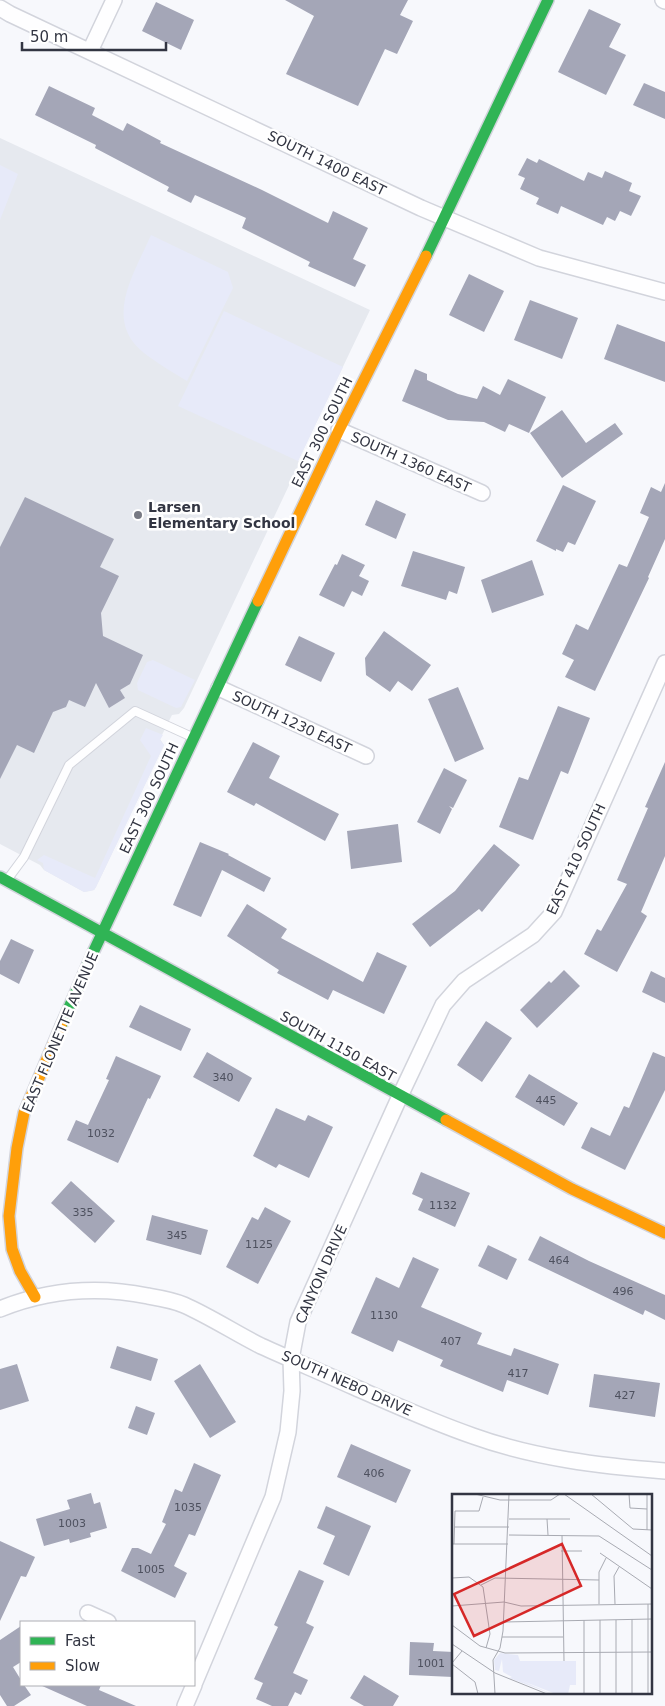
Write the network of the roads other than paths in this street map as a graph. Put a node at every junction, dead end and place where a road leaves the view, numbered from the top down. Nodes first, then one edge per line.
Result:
1 (114, 0) edge
2 (548, 0) edge
3 (0, 8) edge
4 (90, 51) junction
5 (444, 218) junction
6 (665, 292) edge
7 (339, 430) junction
8 (482, 493) dead end
9 (665, 663) edge
10 (219, 688) junction
11 (194, 738) junction
12 (366, 756) dead end
13 (3, 879) edge
14 (103, 934) junction
15 (400, 1096) junction
16 (663, 1226) edge
17 (35, 1297) junction
18 (0, 1309) edge
19 (291, 1359) junction
20 (665, 1471) edge
21 (88, 1613) dead end
22 (106, 1621) edge
23 (197, 1665) edge
24 (195, 1678) edge
25 (193, 1686) edge
26 (186, 1706) edge

1 - 4 street
2 - 5 street, EAST 300 SOUTH
3 - 4 street, SOUTH 1400 EAST
4 - 5 street, SOUTH 1400 EAST
5 - 6 street, SOUTH 1400 EAST
5 - 7 street, EAST 300 SOUTH
7 - 8 street, SOUTH 1360 EAST
7 - 10 street, EAST 300 SOUTH
9 - 15 street, EAST 410 SOUTH
10 - 11 street, EAST 300 SOUTH
10 - 12 street, SOUTH 1230 EAST
11 - 13 lane
11 - 14 street, EAST 300 SOUTH
13 - 14 street, SOUTH 1150 EAST
14 - 15 street, SOUTH 1150 EAST
14 - 17 street, EAST FLONETTE AVENUE
15 - 16 street, SOUTH 1150 EAST
15 - 19 street, CANYON DRIVE
17 - 18 street
17 - 19 street, SOUTH NEBO DRIVE
19 - 20 street, SOUTH NEBO DRIVE
19 - 23 street, CANYON DRIVE
21 - 22 street
23 - 24 street, CANYON DRIVE
25 - 26 street, CANYON DRIVE

